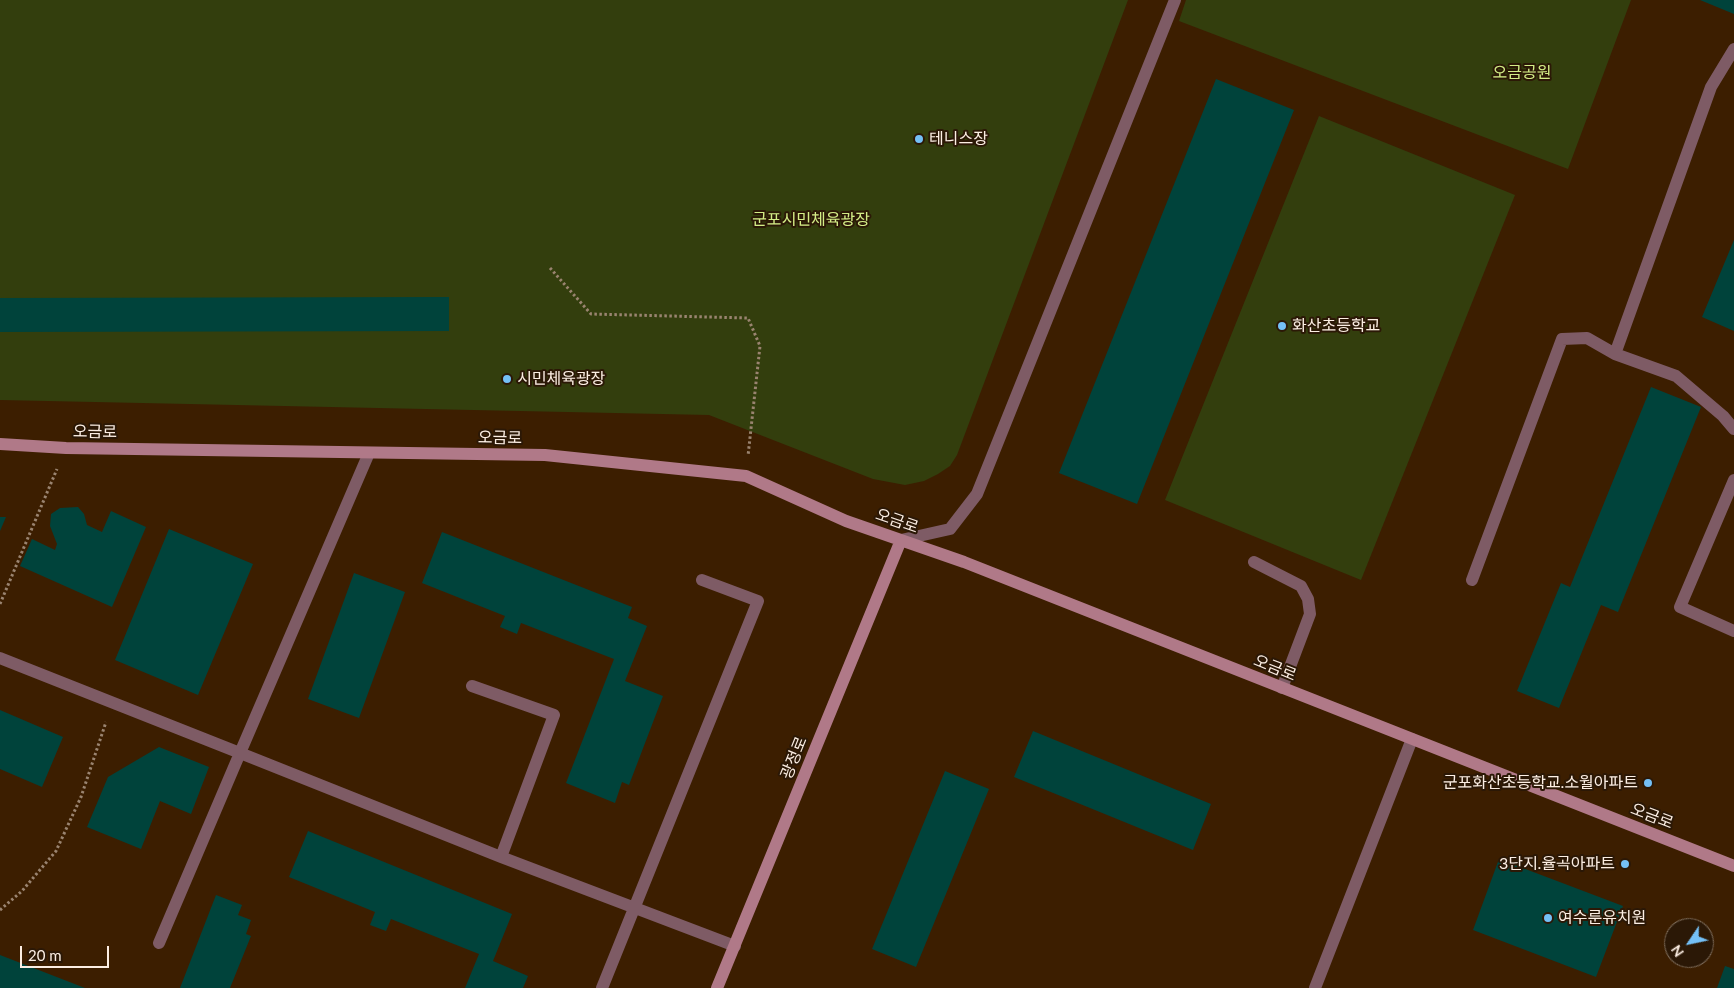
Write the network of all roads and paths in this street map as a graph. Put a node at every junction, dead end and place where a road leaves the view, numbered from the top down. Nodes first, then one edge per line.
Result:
1 (1175, 0) edge
2 (1734, 49) edge
3 (550, 268) dead end
4 (1615, 354) junction
5 (1734, 429) edge
6 (0, 444) edge
7 (66, 448) junction
8 (369, 453) junction
9 (746, 476) junction
10 (1734, 480) edge
11 (901, 540) junction
12 (1254, 562) dead end
13 (702, 580) dead end
14 (1472, 580) dead end
15 (0, 604) edge
16 (1734, 630) edge
17 (0, 658) edge
18 (472, 686) dead end
19 (1282, 688) junction
20 (113, 703) junction
21 (1412, 739) junction
22 (240, 753) junction
23 (501, 857) junction
24 (1734, 866) edge
25 (634, 909) junction
26 (0, 910) edge
27 (159, 943) dead end
28 (735, 946) junction
29 (602, 988) edge
30 (717, 988) edge
31 (1315, 988) edge

1 - 11 street
2 - 4 street
3 - 9 path
4 - 5 street
4 - 14 street
6 - 7 street, 오금로
7 - 8 street, 오금로
7 - 15 path
8 - 9 street, 오금로
8 - 22 street
9 - 11 street, 오금로
10 - 16 street
11 - 19 street, 오금로
11 - 28 street, 광정로
12 - 19 street
13 - 25 street
17 - 20 street
18 - 23 street
19 - 21 street, 오금로
20 - 22 street
20 - 26 path
21 - 24 street, 오금로
21 - 31 street
22 - 23 street
22 - 27 street
23 - 25 street
25 - 28 street
25 - 29 street
28 - 30 street, 광정로

